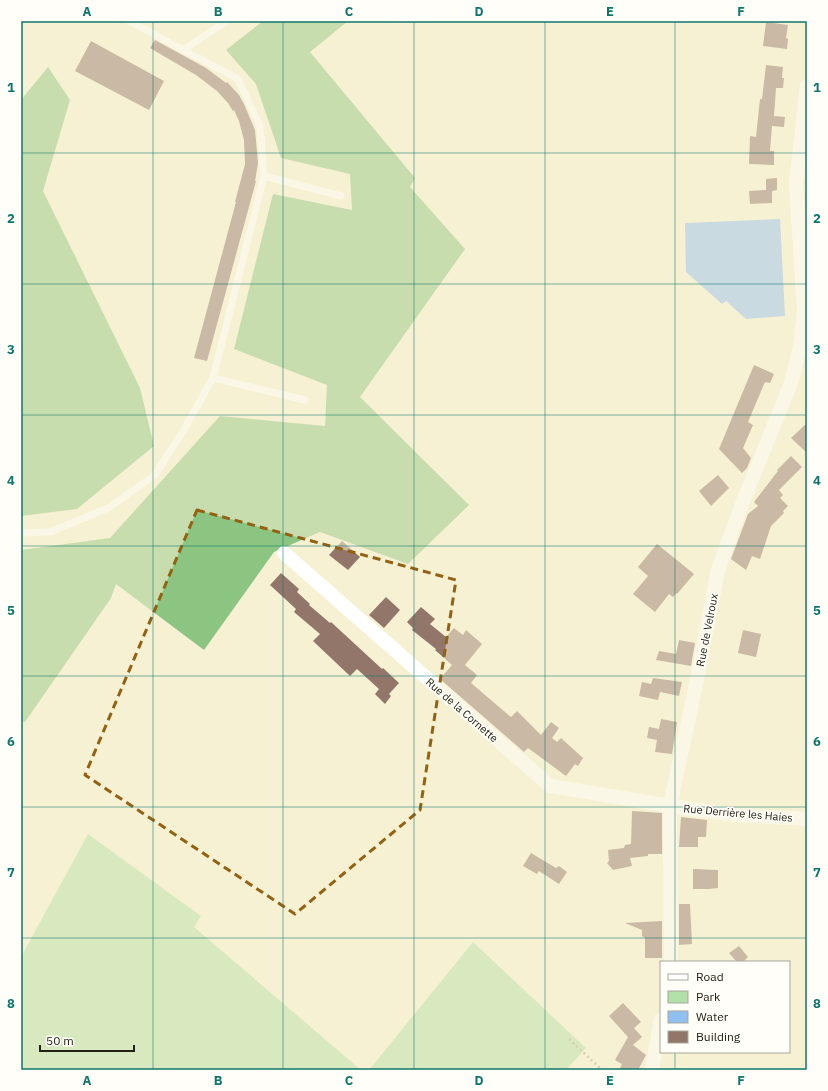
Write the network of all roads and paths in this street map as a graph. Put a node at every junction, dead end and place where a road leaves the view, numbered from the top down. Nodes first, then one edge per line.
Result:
1 (129, 21) edge
2 (227, 21) edge
3 (183, 50) junction
4 (807, 86) edge
5 (264, 176) junction
6 (341, 196) dead end
7 (213, 378) junction
8 (305, 400) dead end
9 (21, 533) edge
10 (284, 553) dead end
11 (670, 806) junction
12 (807, 819) edge
13 (671, 961) edge
14 (660, 1025) edge
15 (569, 1039) dead end
16 (602, 1070) edge
17 (652, 1070) edge

1 - 3 lane
2 - 3 lane
3 - 5 lane
4 - 11 street, Rue de Velroux
5 - 6 lane
5 - 7 lane
7 - 8 lane
7 - 9 lane
10 - 11 street, Rue de la Cornette
11 - 12 street, Rue Derrière les Haies
11 - 13 street, Rue de Velroux
14 - 17 street
15 - 16 path

